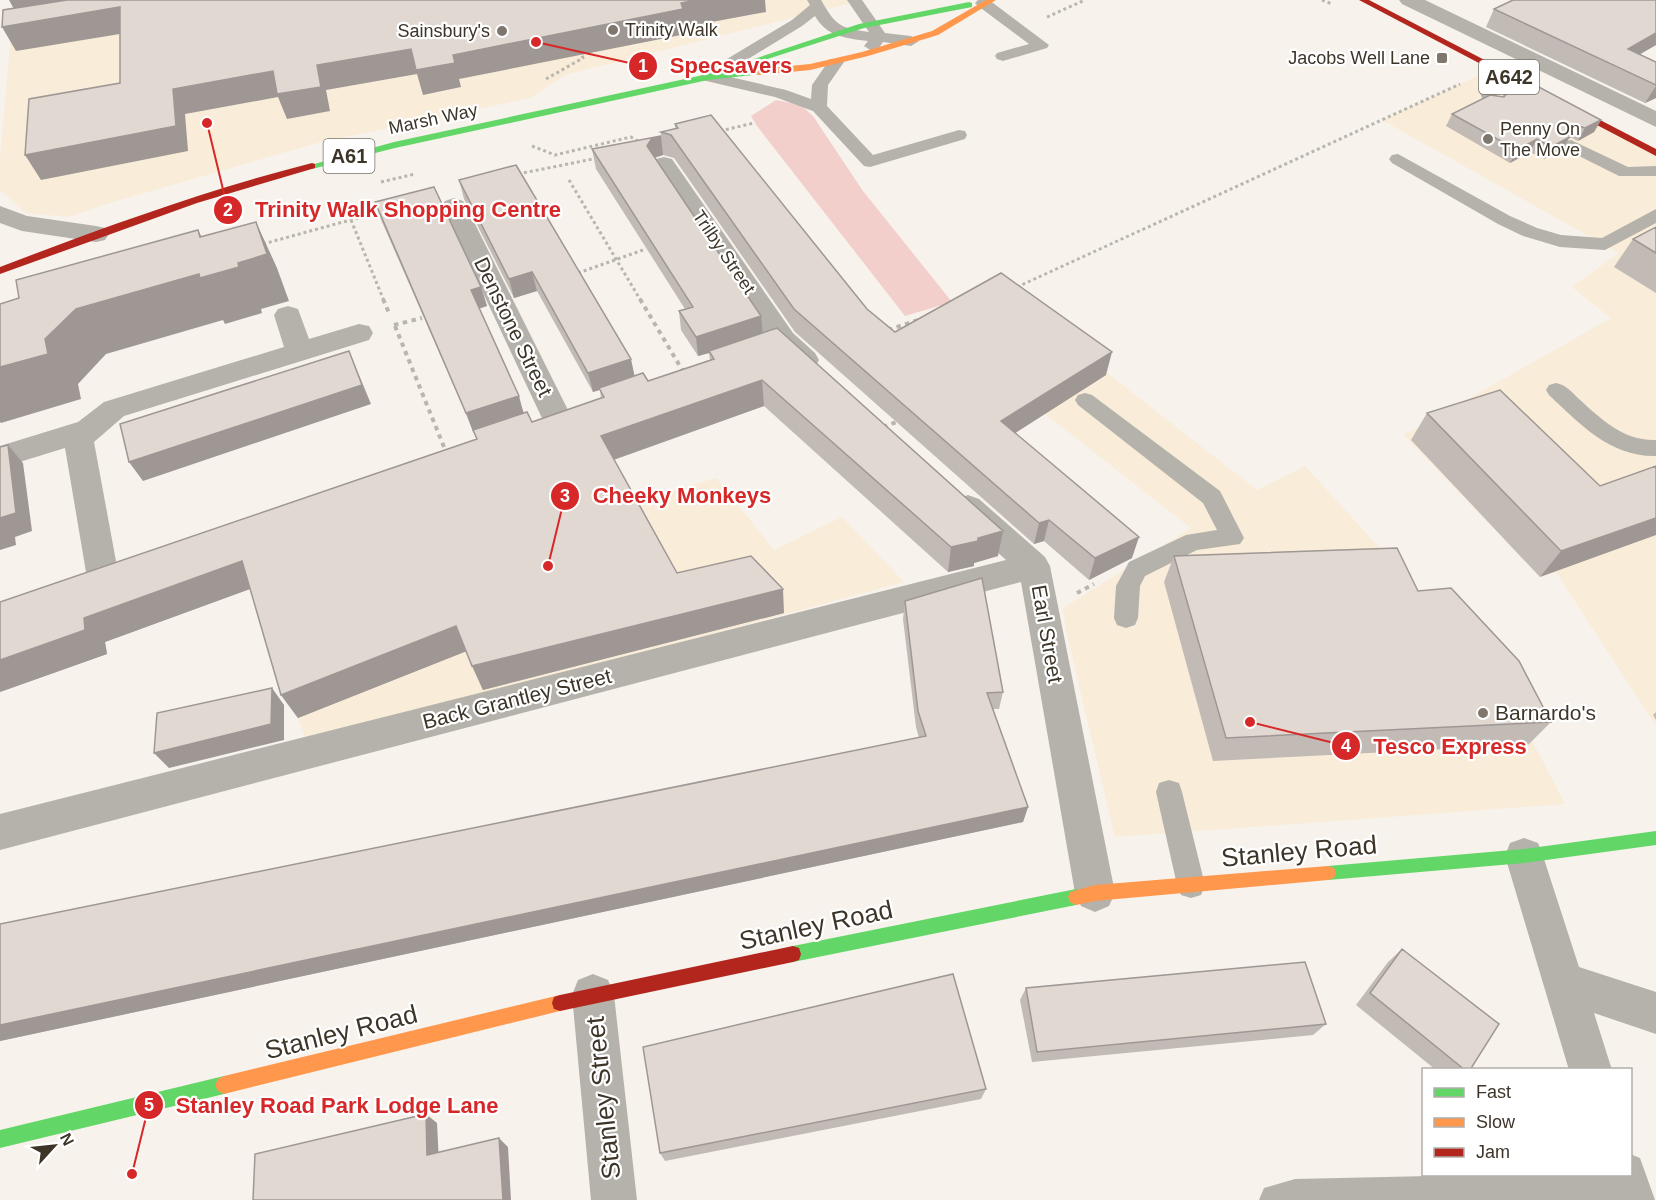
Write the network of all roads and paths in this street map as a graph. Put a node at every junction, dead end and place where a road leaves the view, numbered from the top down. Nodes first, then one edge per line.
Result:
1 (854, 0) edge
2 (1085, 0) edge
3 (1363, 0) edge
4 (1409, 0) edge
5 (988, 2) edge
6 (816, 3) edge
7 (1461, 25) junction
8 (1019, 28) junction
9 (875, 31) junction
10 (841, 33) junction
11 (1436, 38) junction
12 (911, 41) junction
13 (1021, 51) junction
14 (865, 54) junction
15 (1003, 56) dead end
16 (836, 62) junction
17 (1038, 64) dead end
18 (1493, 69) junction
19 (708, 77) junction
20 (1510, 77) junction
21 (1492, 103) edge
22 (819, 107) junction
23 (1656, 120) edge
24 (754, 123) dead end
25 (711, 133) edge
26 (959, 135) dead end
27 (543, 143) dead end
28 (642, 144) edge
29 (1571, 145) edge
30 (1656, 153) edge
31 (609, 156) edge
32 (1398, 159) dead end
33 (664, 164) dead end
34 (1656, 171) edge
35 (418, 173) dead end
36 (508, 177) edge
37 (569, 180) dead end
38 (374, 184) dead end
39 (454, 206) dead end
40 (385, 210) edge
41 (0, 214) edge
42 (1656, 215) edge
43 (351, 220) junction
44 (96, 234) junction
45 (253, 247) edge
46 (646, 249) edge
47 (617, 261) junction
48 (0, 271) edge
49 (577, 273) edge
50 (1012, 288) edge
51 (288, 315) dead end
52 (422, 318) edge
53 (921, 319) edge
54 (394, 326) junction
55 (359, 333) dead end
56 (879, 333) edge
57 (299, 351) junction
58 (684, 373) edge
59 (826, 380) edge
60 (1556, 390) dead end
61 (1085, 400) dead end
62 (556, 416) edge
63 (902, 420) edge
64 (880, 428) edge
65 (88, 430) junction
66 (1656, 448) edge
67 (446, 453) edge
68 (0, 457) edge
69 (948, 489) edge
70 (1034, 566) junction
71 (102, 572) edge
72 (1100, 580) edge
73 (1042, 613) junction
74 (1126, 618) dead end
75 (1169, 792) dead end
76 (0, 832) edge
77 (1656, 838) edge
78 (1524, 856) junction
79 (1191, 885) junction
80 (1095, 893) junction
81 (1563, 982) junction
82 (593, 996) junction
83 (1656, 1013) edge
84 (1590, 1068) edge
85 (0, 1139) edge
86 (1628, 1188) edge
87 (614, 1200) edge
88 (1276, 1200) edge

1 - 9 lane
2 - 8 path
3 - 11 main road, A642
4 - 7 street
5 - 8 lane
5 - 9 main road
5 - 12 main road, Marsh Way / A61
6 - 10 lane
6 - 19 lane
7 - 11 street
7 - 23 street
8 - 13 lane
9 - 10 lane
9 - 12 lane
9 - 14 lane
10 - 19 main road, Marsh Way / A61
11 - 18 main road, A642
12 - 14 main road, Marsh Way / A61
13 - 15 lane
13 - 17 lane
14 - 16 main road, Marsh Way / A61
16 - 19 main road, Marsh Way / A61
16 - 22 lane
18 - 20 main road, A642
18 - 50 path
19 - 22 lane
19 - 44 main road, Marsh Way / A61
20 - 21 lane
20 - 30 main road, A642
22 - 26 lane
24 - 25 path
27 - 28 path
29 - 34 lane
31 - 36 path
32 - 42 lane
33 - 59 street, Trilby Street
35 - 38 path
37 - 47 path
39 - 62 street, Denstone Street
40 - 43 path
41 - 44 street
43 - 45 path
43 - 54 path
44 - 48 main road, Marsh Way / A61
46 - 47 path
47 - 49 path
47 - 58 path
51 - 57 street
52 - 54 path
53 - 56 path
54 - 67 path
55 - 57 street
57 - 65 street
60 - 66 lane
61 - 74 lane
63 - 64 path
65 - 68 street
65 - 71 street
69 - 70 street, Earl Street
70 - 73 street, Earl Street
70 - 76 street, Back Grantley Street
72 - 73 path
73 - 80 street, Earl Street
75 - 79 lane
77 - 78 main road, Stanley Road
78 - 79 main road, Stanley Road
78 - 81 street
79 - 80 main road, Stanley Road
80 - 82 main road, Stanley Road
81 - 83 street
81 - 84 street
82 - 85 main road, Stanley Road
82 - 87 street, Stanley Street
86 - 88 lane

